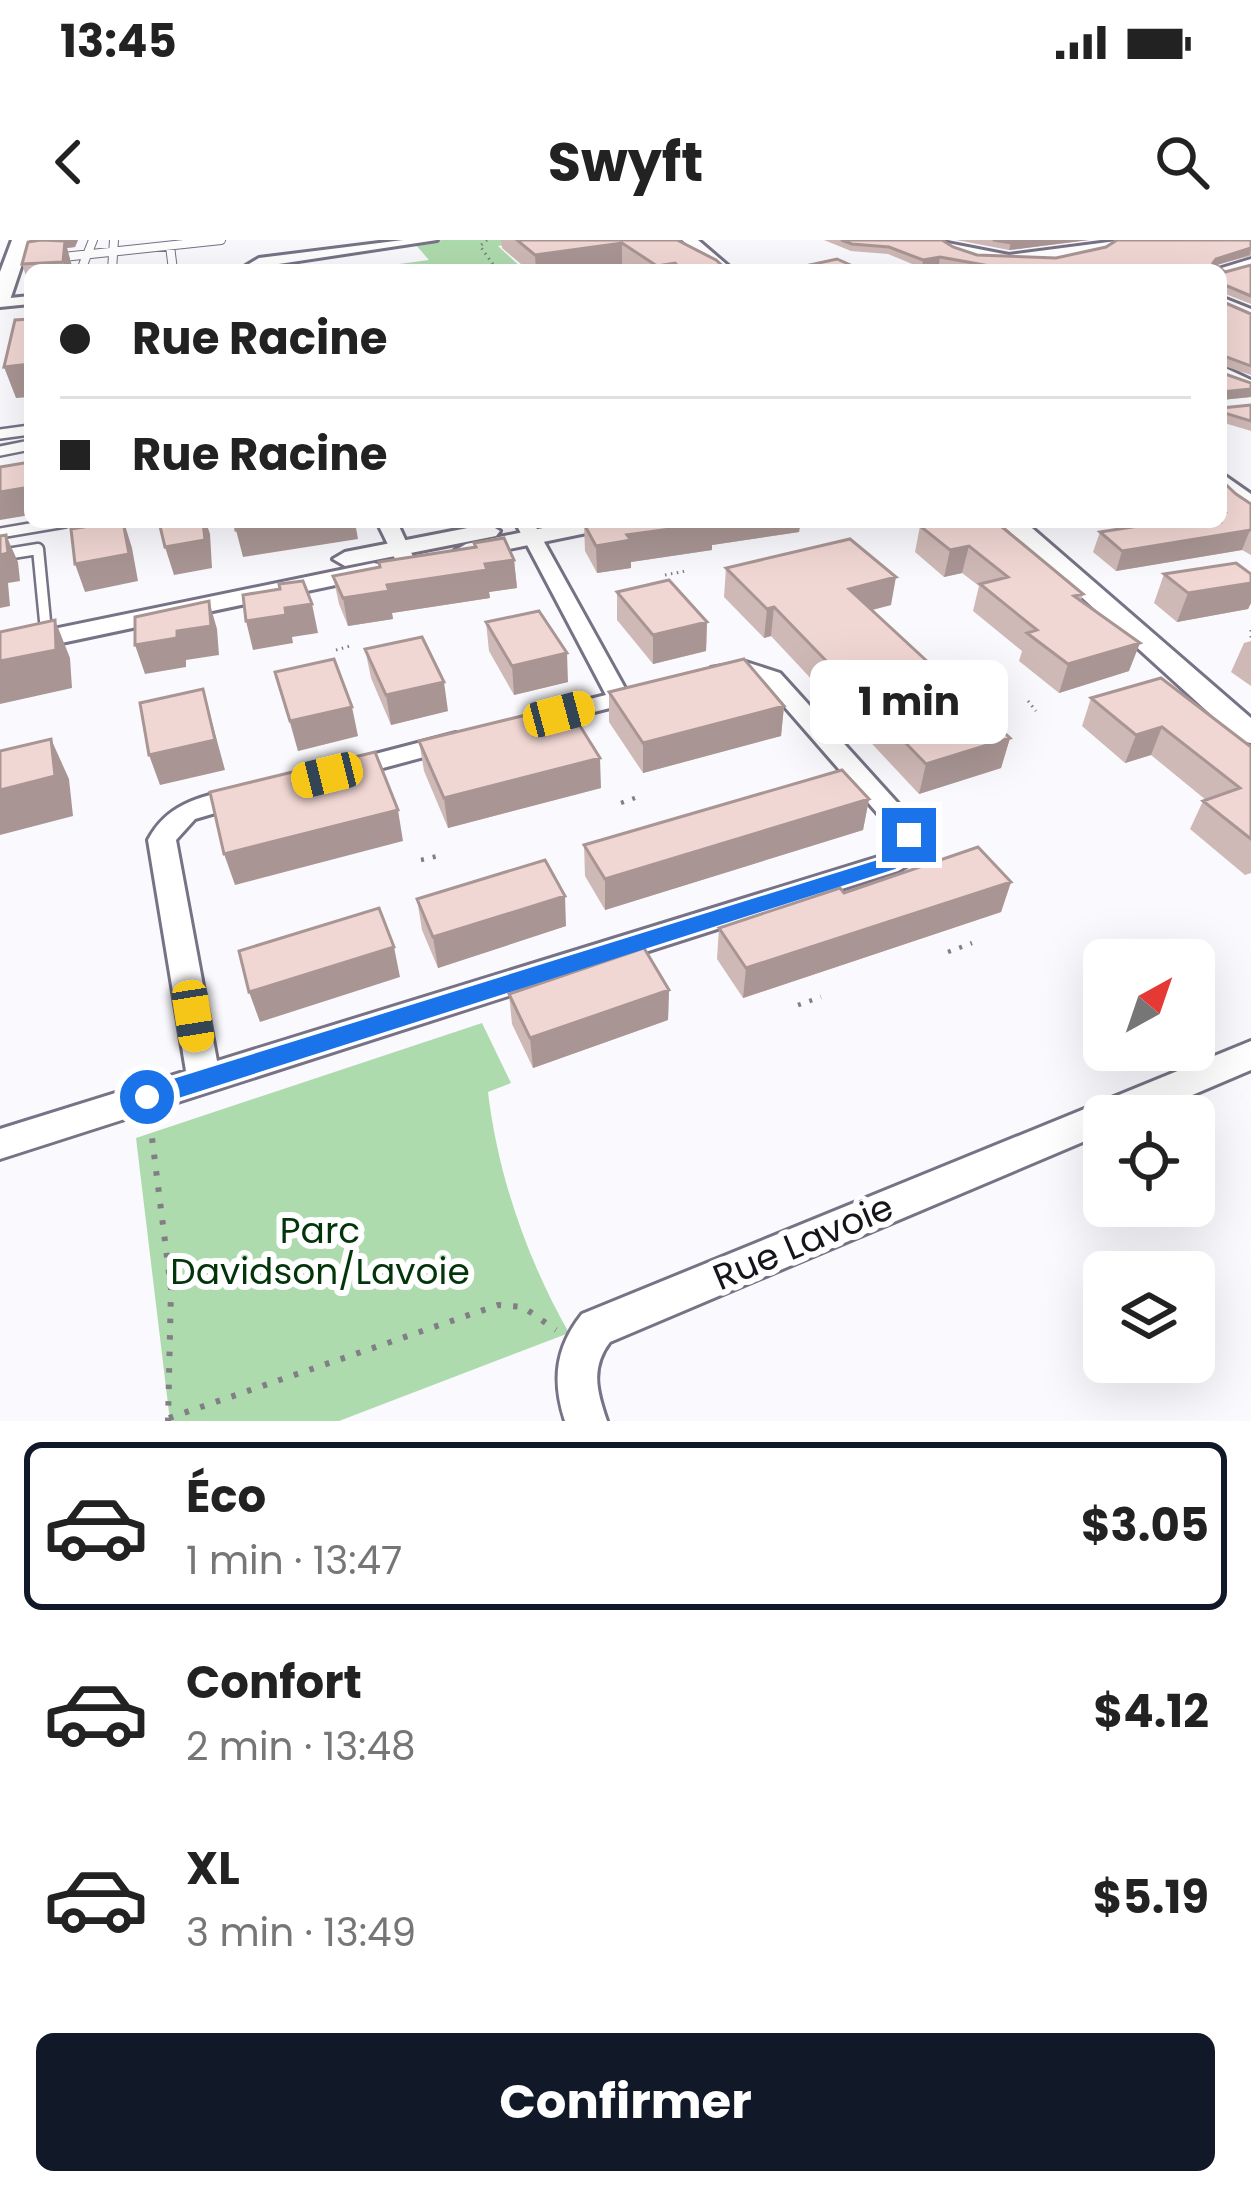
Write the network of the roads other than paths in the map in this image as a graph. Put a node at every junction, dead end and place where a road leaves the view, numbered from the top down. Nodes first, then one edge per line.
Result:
1 (94, 240) edge
2 (114, 240) edge
3 (221, 240) edge
4 (431, 240) edge
5 (688, 240) edge
6 (868, 240) edge
7 (900, 240) edge
8 (938, 240) edge
9 (1118, 240) edge
10 (212, 241) edge
11 (170, 246) junction
12 (113, 253) junction
13 (86, 255) junction
14 (19, 257) edge
15 (41, 259) edge
16 (83, 264) edge
17 (112, 264) edge
18 (172, 264) edge
19 (256, 264) edge
20 (718, 264) edge
21 (0, 301) edge
22 (1227, 483) edge
23 (1251, 502) edge
24 (390, 528) edge
25 (525, 528) edge
26 (530, 528) edge
27 (1017, 528) edge
28 (403, 555) junction
29 (0, 556) edge
30 (44, 621) junction
31 (0, 630) edge
32 (0, 648) edge
33 (620, 698) junction
34 (510, 727) edge
35 (480, 734) edge
36 (1251, 734) edge
37 (310, 779) edge
38 (267, 790) edge
39 (1251, 1055) edge
40 (204, 1079) junction
41 (1157, 1095) edge
42 (1083, 1127) edge
43 (0, 1144) edge
44 (586, 1421) edge

1 - 13 lane
2 - 12 lane
3 - 10 lane
4 - 19 street
5 - 20 street
6 - 7 street
8 - 9 street
10 - 11 lane
11 - 12 lane
11 - 18 lane
12 - 13 lane
12 - 17 lane
13 - 15 lane
13 - 16 lane
14 - 21 main road
22 - 23 street
24 - 28 street
25 - 28 street
26 - 33 street
27 - 36 street
28 - 30 street
28 - 32 street
29 - 30 lane
30 - 31 street
33 - 34 street
33 - 40 street
35 - 37 street
38 - 40 street
39 - 41 street, Rue Lavoie
40 - 43 street
42 - 44 street, Rue Lavoie

